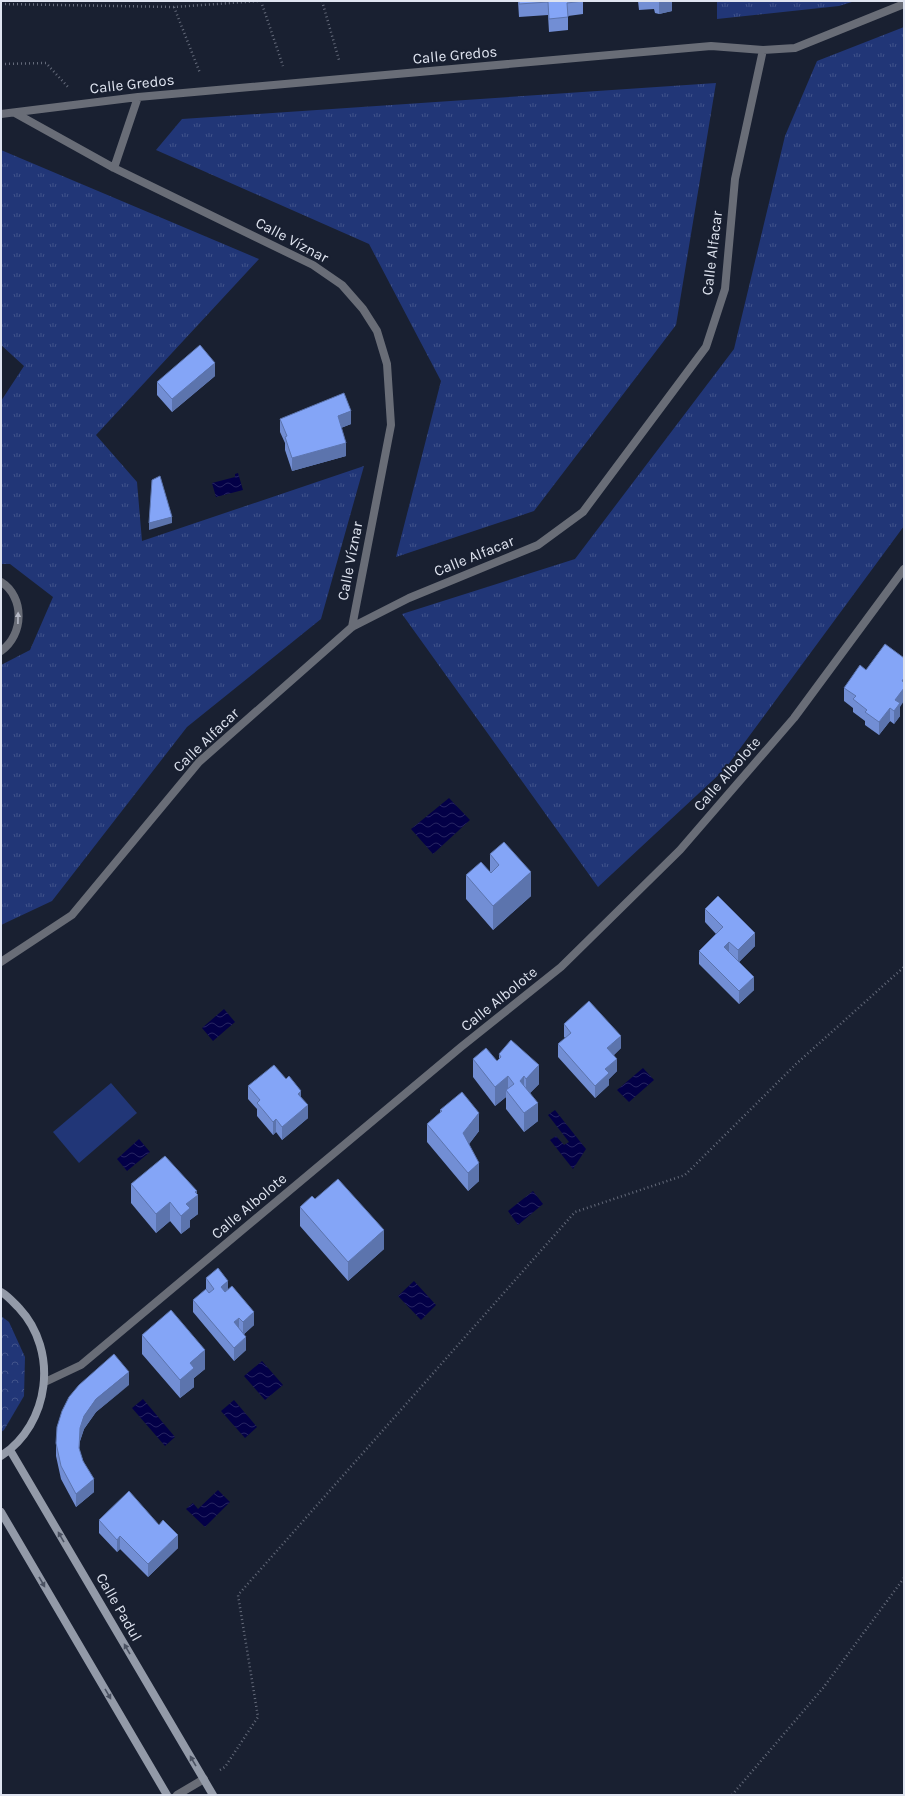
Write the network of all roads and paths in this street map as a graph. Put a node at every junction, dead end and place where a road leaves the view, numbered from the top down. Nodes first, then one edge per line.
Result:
1 (260, 1) edge
2 (322, 1) edge
3 (1, 4) edge
4 (904, 4) edge
5 (174, 7) junction
6 (763, 50) junction
7 (1, 64) edge
8 (345, 79) junction
9 (289, 84) junction
10 (207, 90) junction
11 (138, 97) junction
12 (84, 104) junction
13 (14, 113) junction
14 (1, 114) edge
15 (114, 168) junction
16 (904, 569) edge
17 (1, 582) edge
18 (352, 627) junction
19 (1, 650) edge
20 (1, 962) edge
21 (904, 967) edge
22 (1, 1292) edge
23 (45, 1382) junction
24 (10, 1450) junction
25 (1, 1456) edge
26 (1, 1512) edge
27 (904, 1578) edge
28 (204, 1779) junction
29 (167, 1795) edge
30 (177, 1795) edge
31 (213, 1795) edge
32 (732, 1795) edge

1 - 5 path
1 - 9 path
2 - 8 path
3 - 5 path
4 - 6 street, Calle Gredos
5 - 10 path
6 - 8 street, Calle Gredos
6 - 18 street, Calle Alfacar
7 - 12 path
8 - 9 street, Calle Gredos
9 - 10 street, Calle Gredos
10 - 11 street, Calle Gredos
11 - 12 street, Calle Gredos
11 - 15 street
12 - 13 street, Calle Gredos
13 - 14 street, Calle Gredos
13 - 15 street, Calle Víznar
15 - 18 street, Calle Víznar
16 - 23 street, Calle Albolote
19 -> 17 street
18 - 20 street, Calle Alfacar
21 - 28 path
22 - 23 street
23 - 24 street
24 - 25 street
28 -> 24 street, Calle Padul
26 -> 29 street
27 - 32 path
28 - 30 street
28 - 31 street, Calle Padul

